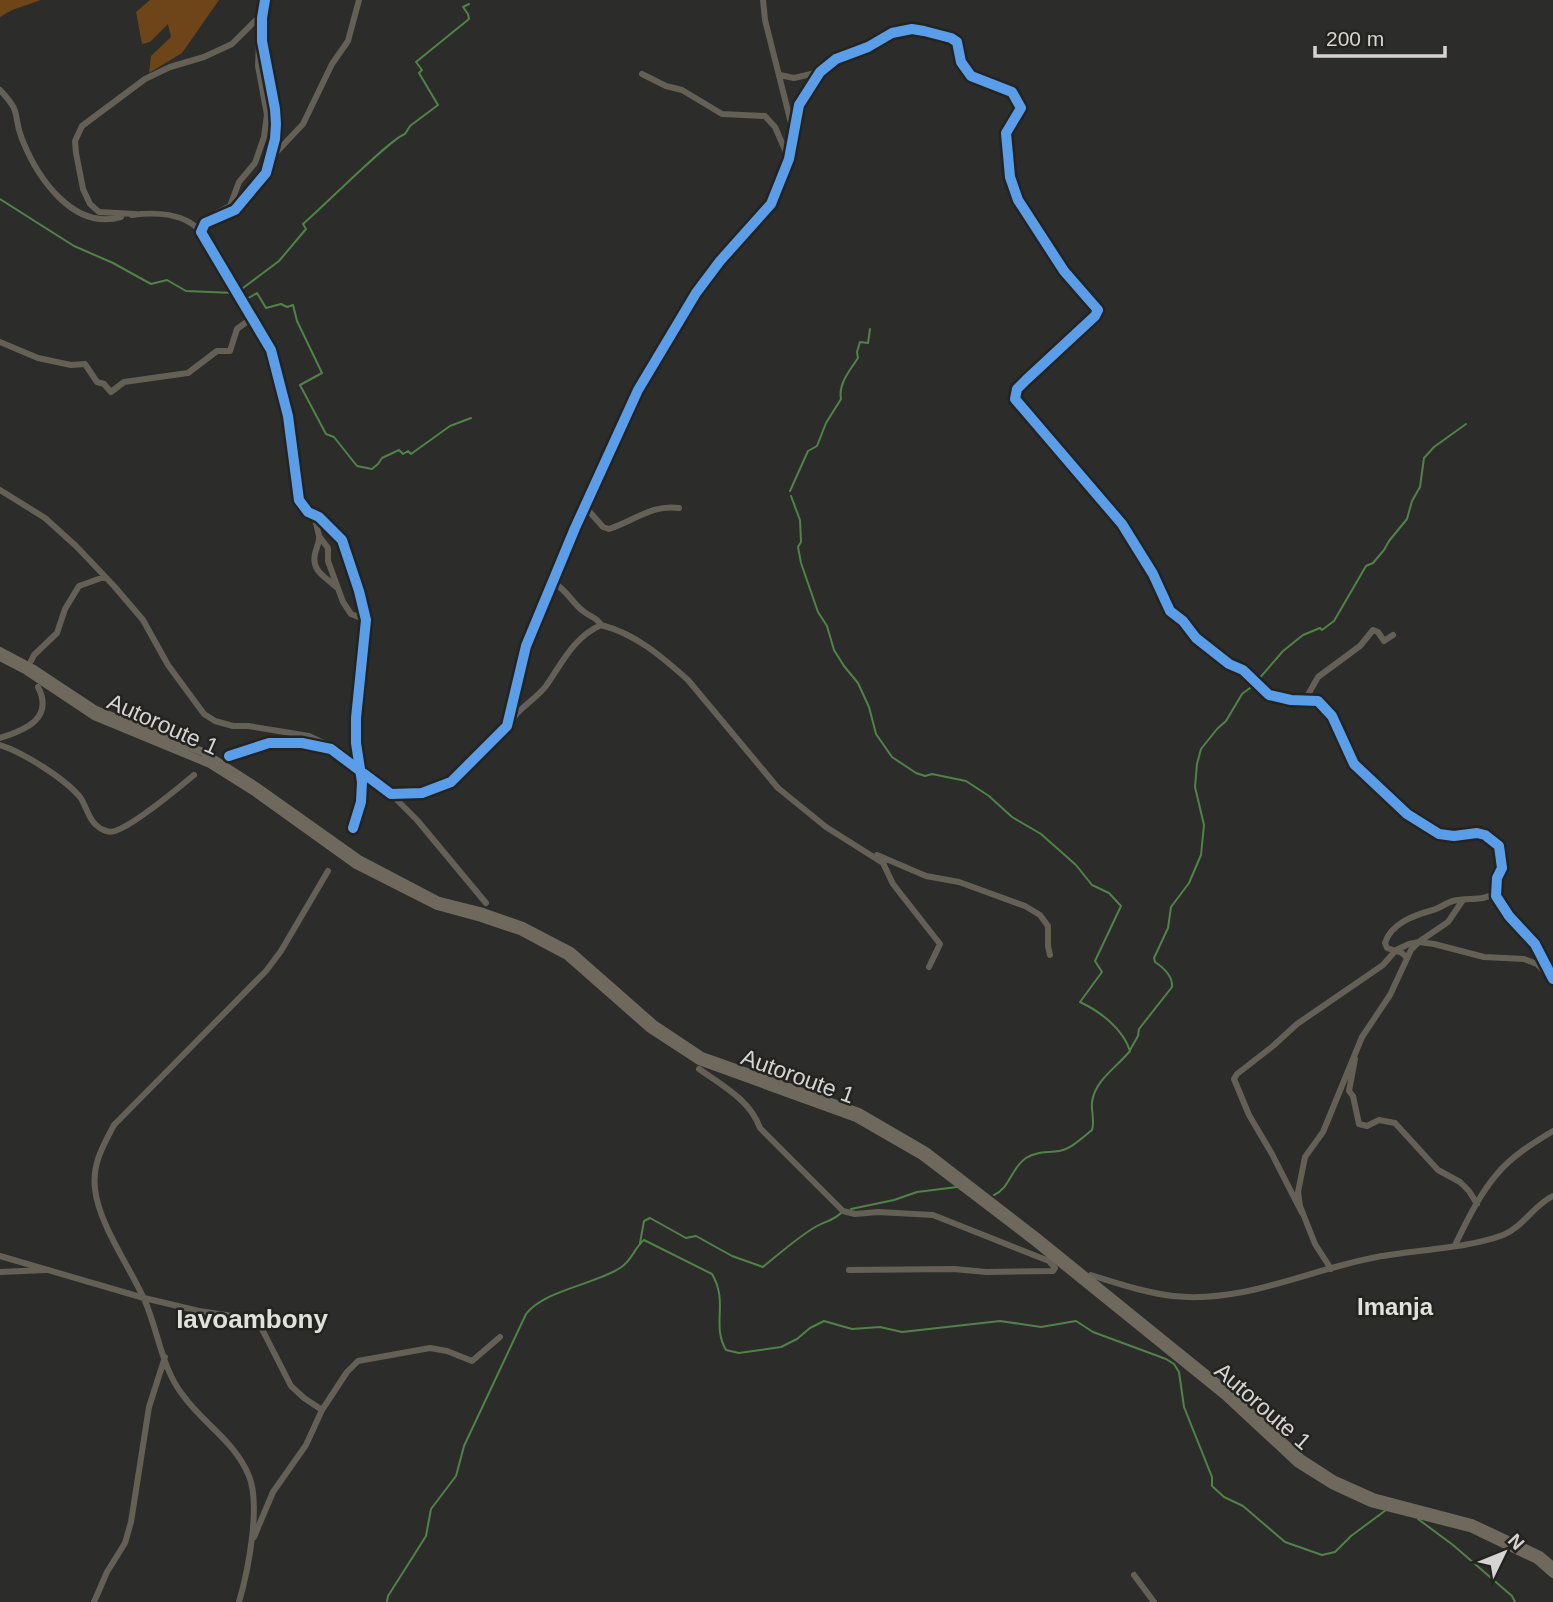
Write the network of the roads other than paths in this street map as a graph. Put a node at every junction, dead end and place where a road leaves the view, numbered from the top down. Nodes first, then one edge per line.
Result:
1 (265, 0) edge
2 (359, 0) edge
3 (763, 0) edge
4 (262, 14) junction
5 (262, 33) junction
6 (820, 72) junction
7 (642, 74) dead end
8 (780, 75) junction
9 (0, 90) edge
10 (794, 135) junction
11 (789, 159) junction
12 (269, 160) junction
13 (135, 214) junction
14 (205, 223) junction
15 (201, 232) junction
16 (252, 318) junction
17 (0, 342) edge
18 (0, 489) edge
19 (680, 508) dead end
20 (583, 510) junction
21 (314, 514) junction
22 (319, 536) junction
23 (104, 578) junction
24 (554, 583) junction
25 (338, 589) junction
26 (366, 620) junction
27 (601, 625) junction
28 (1393, 635) dead end
29 (0, 651) edge
30 (0, 657) edge
31 (31, 661) dead end
32 (38, 687) dead end
33 (1305, 700) junction
34 (507, 726) junction
35 (0, 738) edge
36 (0, 745) edge
37 (229, 756) dead end
38 (343, 756) junction
39 (360, 770) junction
40 (194, 775) dead end
41 (391, 794) junction
42 (353, 828) dead end
43 (873, 855) junction
44 (328, 871) dead end
45 (1496, 892) junction
46 (1463, 900) junction
47 (486, 903) dead end
48 (1419, 942) junction
49 (1396, 950) junction
50 (1050, 955) dead end
51 (1407, 958) junction
52 (929, 967) dead end
53 (1553, 979) edge
54 (1355, 1054) junction
55 (699, 1069) dead end
56 (1553, 1131) edge
57 (1553, 1196) edge
58 (1477, 1204) junction
59 (1302, 1213) junction
60 (1455, 1245) junction
61 (0, 1256) edge
62 (1331, 1269) junction
63 (48, 1270) junction
64 (849, 1270) dead end
65 (0, 1272) edge
66 (1091, 1275) dead end
67 (144, 1298) junction
68 (500, 1337) dead end
69 (165, 1357) junction
70 (322, 1410) junction
71 (250, 1544) junction
72 (1553, 1566) edge
73 (1553, 1574) edge
74 (1134, 1576) dead end
75 (94, 1602) edge
76 (239, 1602) edge
77 (1154, 1602) edge

1 - 4 street
2 - 12 street
3 - 8 street
4 - 5 street
4 - 13 street
5 - 12 street
5 - 14 street
6 - 8 street
6 - 10 street
6 - 33 street
7 - 11 street
8 - 10 street
9 - 13 street
10 - 11 street
11 - 20 street
12 - 14 street
13 - 15 street
14 - 15 street
15 - 16 street
16 - 17 street
16 - 21 street
18 - 23 street
19 - 20 street
20 - 24 street
21 - 22 street
21 - 26 street
22 - 25 street
22 - 25 street
23 - 31 street
23 - 38 street
24 - 27 street
24 - 34 street
25 - 26 street
26 - 39 street
27 - 34 street
27 - 43 street
28 - 33 street
29 - 72 main road, Autoroute 1
30 - 73 main road, Autoroute 1
32 - 35 street
33 - 45 street
34 - 41 street
36 - 40 street
37 - 38 street
38 - 39 street
39 - 41 street
39 - 42 street
41 - 47 street
43 - 50 street
43 - 52 street
44 - 67 street
45 - 46 street
45 - 53 street
46 - 48 street
46 - 49 street
48 - 49 street
48 - 51 street
48 - 53 street
49 - 51 street
49 - 59 street
51 - 54 street
54 - 58 street
54 - 59 street
55 - 64 street
56 - 58 street
57 - 60 street
58 - 60 street
59 - 62 street
60 - 62 street
61 - 63 street
62 - 66 street
63 - 65 street
63 - 67 street
67 - 69 street
67 - 70 street
68 - 70 street
69 - 71 street
69 - 75 street
70 - 71 street
71 - 76 street
74 - 77 street

